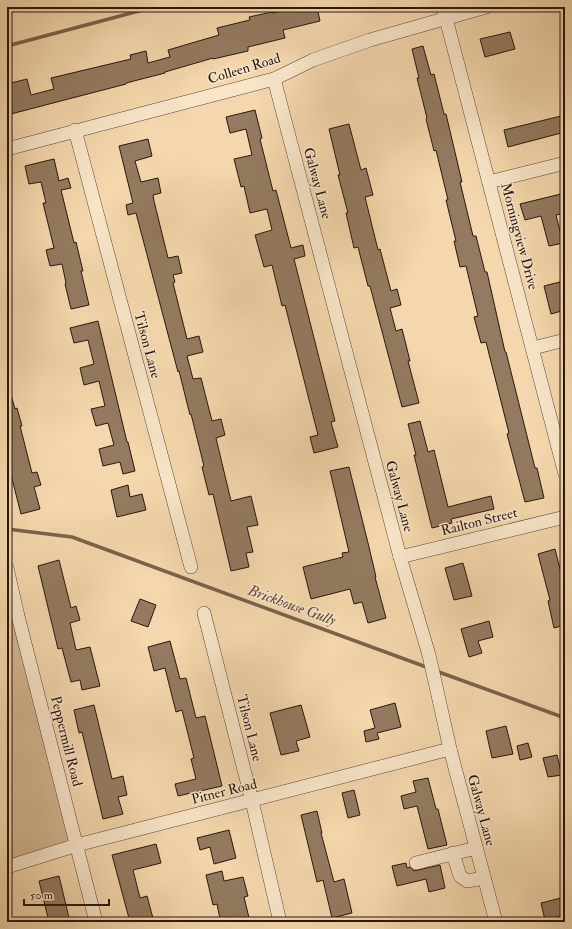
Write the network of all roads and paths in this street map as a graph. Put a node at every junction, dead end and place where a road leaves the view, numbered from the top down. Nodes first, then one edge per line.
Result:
1 (486, 7) edge
2 (445, 12) edge
3 (274, 79) junction
4 (74, 130) junction
5 (7, 149) edge
6 (565, 163) edge
7 (489, 182) junction
8 (565, 340) edge
9 (533, 348) junction
10 (565, 474) edge
11 (565, 516) edge
12 (400, 557) junction
13 (191, 567) dead end
14 (7, 568) edge
15 (204, 613) dead end
16 (12, 618) edge
17 (450, 749) junction
18 (252, 801) junction
19 (77, 845) junction
20 (476, 848) junction
21 (453, 853) junction
22 (416, 863) dead end
23 (7, 867) edge
24 (484, 878) junction
25 (96, 922) edge
26 (280, 922) edge
27 (496, 922) edge

1 - 2 street, Colleen Road
2 - 3 street, Colleen Road
2 - 7 street, Morningview Drive
3 - 4 street, Colleen Road
3 - 12 street, Galway Lane
4 - 5 street, Colleen Road
4 - 13 street, Tilson Lane
6 - 7 street
7 - 9 street, Morningview Drive
8 - 9 street
9 - 10 street, Morningview Drive
11 - 12 street, Railton Street
12 - 17 street, Galway Lane
14 - 16 street, Peppermill Road
15 - 18 street, Tilson Lane
16 - 19 street, Peppermill Road
17 - 18 street, Pitner Road
17 - 20 street, Galway Lane
18 - 19 street, Pitner Road
18 - 26 street, Tilson Lane
19 - 23 street, Pitner Road
19 - 25 street, Peppermill Road
20 - 21 street
20 - 24 street, Galway Lane
21 - 22 street
21 - 24 street
24 - 27 street, Galway Lane

